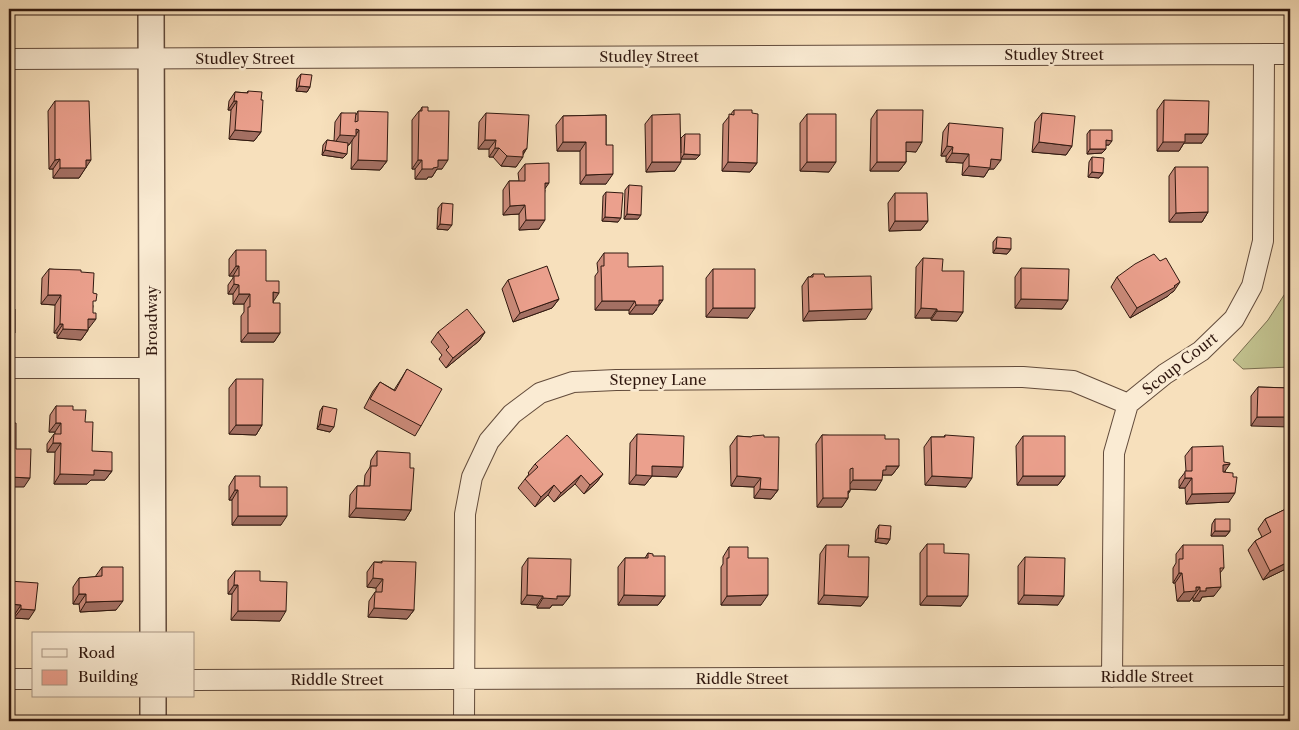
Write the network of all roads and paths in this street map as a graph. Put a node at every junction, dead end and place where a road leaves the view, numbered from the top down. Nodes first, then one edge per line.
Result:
1 (151, 9) edge
2 (1264, 54) junction
3 (1290, 54) edge
4 (9, 59) edge
5 (151, 59) junction
6 (9, 368) edge
7 (152, 368) junction
8 (1128, 404) junction
9 (153, 632) edge
10 (1290, 676) edge
11 (1112, 677) junction
12 (9, 679) edge
13 (32, 679) edge
14 (195, 680) edge
15 (464, 680) junction
16 (153, 698) edge
17 (153, 721) edge
18 (464, 721) edge

1 - 5 street, Broadway
2 - 3 street, Studley Street
2 - 5 street, Studley Street
2 - 8 street, Scoup Court
4 - 5 street, Studley Street
5 - 7 street, Broadway
6 - 7 street
7 - 9 street, Broadway
8 - 11 street, Scoup Court
8 - 15 street, Stepney Lane
10 - 11 street, Riddle Street
11 - 15 street, Riddle Street
12 - 13 street
14 - 15 street, Riddle Street
15 - 18 street, Stepney Lane
16 - 17 street

